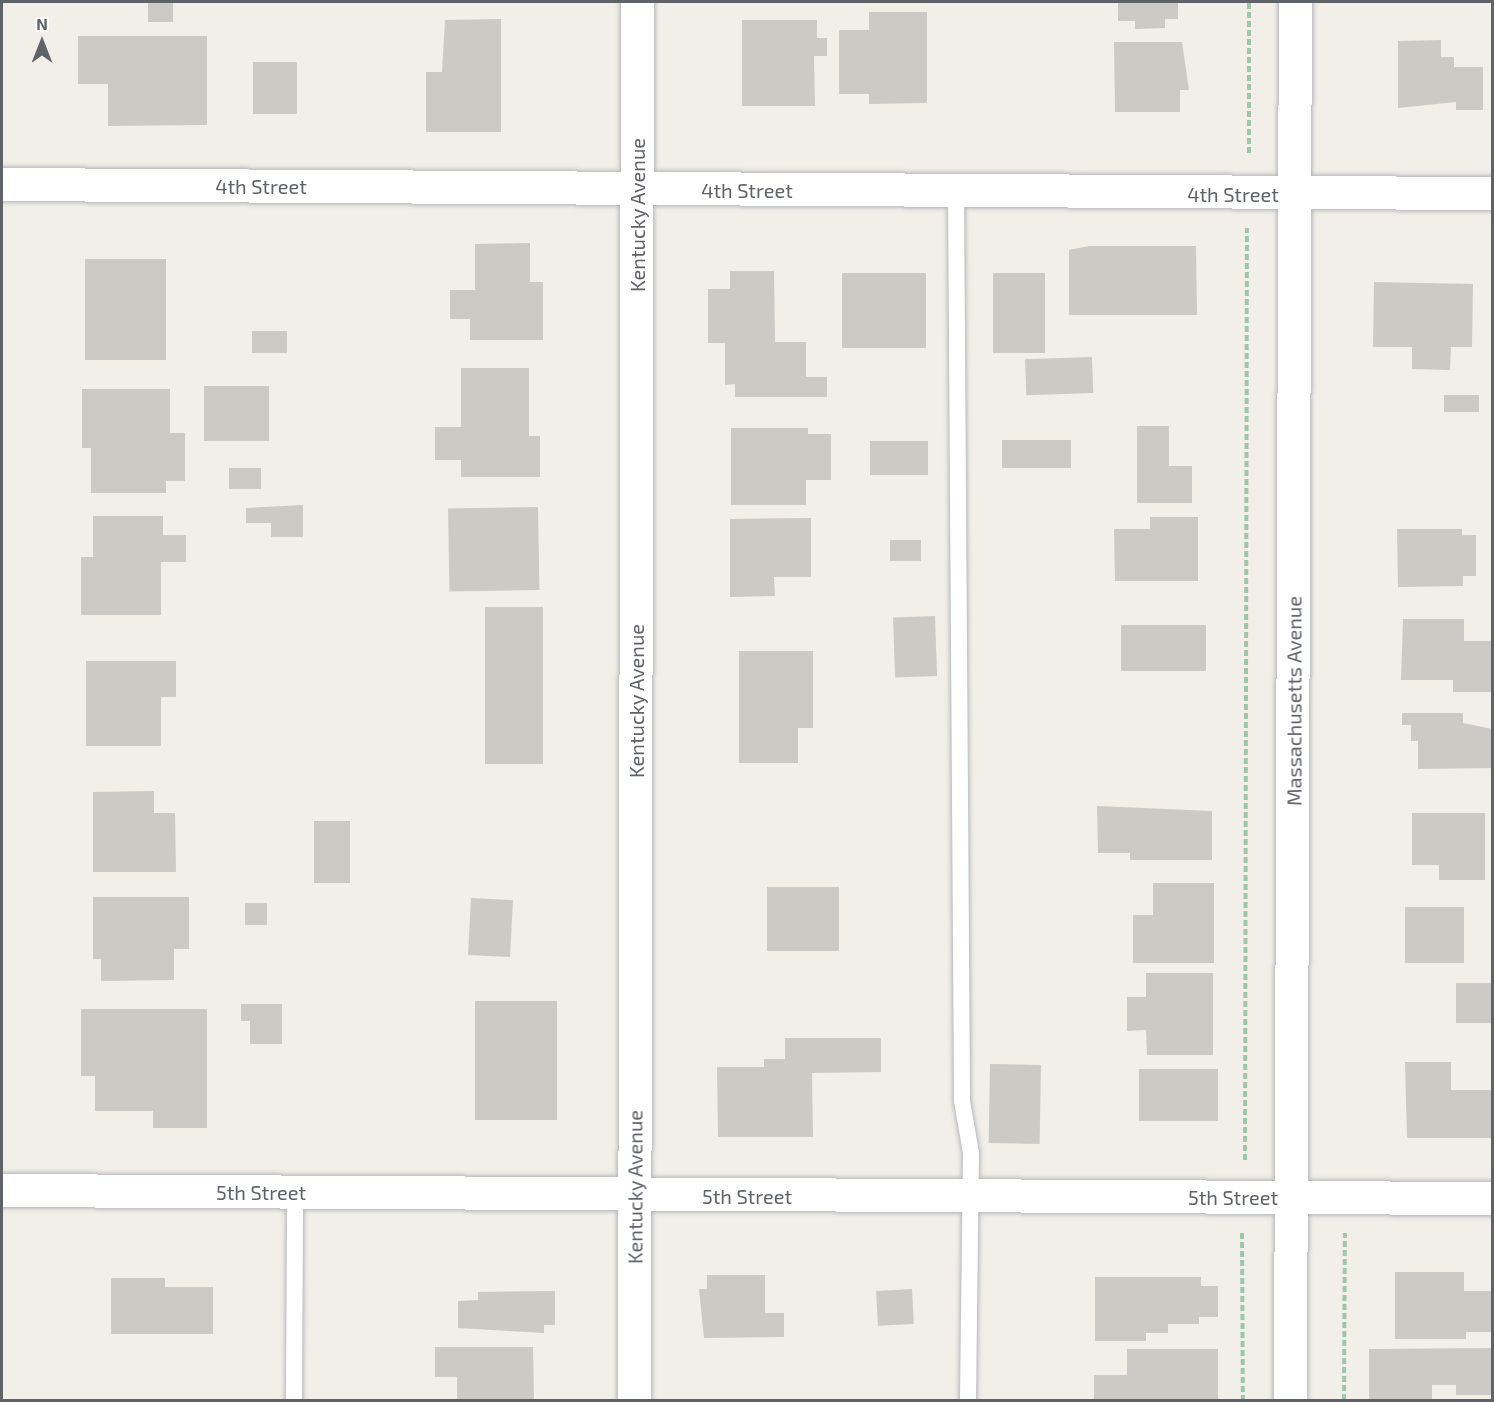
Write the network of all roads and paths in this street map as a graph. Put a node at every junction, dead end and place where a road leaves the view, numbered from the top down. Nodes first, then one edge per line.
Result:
1 (637, 2) edge
2 (1249, 2) edge
3 (1295, 2) edge
4 (1251, 162) dead end
5 (2, 184) edge
6 (637, 189) junction
7 (956, 192) junction
8 (1492, 193) edge
9 (1295, 195) junction
10 (1246, 216) dead end
11 (2, 1190) edge
12 (295, 1193) junction
13 (635, 1195) junction
14 (970, 1196) junction
15 (1243, 1197) junction
16 (1290, 1197) junction
17 (1346, 1198) junction
18 (1492, 1198) edge
19 (294, 1401) edge
20 (634, 1401) edge
21 (968, 1401) edge
22 (1243, 1401) edge
23 (1290, 1401) edge
24 (1344, 1401) edge

1 - 6 street, Kentucky Avenue
2 - 4 path
3 - 9 street, Massachusetts Avenue
5 - 6 street, 4th Street
6 - 7 street, 4th Street
6 - 13 street, Kentucky Avenue
7 - 9 street, 4th Street
7 - 14 lane
8 - 9 street, 4th Street
9 - 16 street, Massachusetts Avenue
10 - 15 path
11 - 12 street, 5th Street
12 - 13 street, 5th Street
12 - 19 lane
13 - 14 street, 5th Street
13 - 20 street, Kentucky Avenue
14 - 15 street, 5th Street
14 - 21 lane
15 - 16 street, 5th Street
15 - 22 path
16 - 17 street, 5th Street
16 - 23 street, Massachusetts Avenue
17 - 18 street, 5th Street
17 - 24 path

